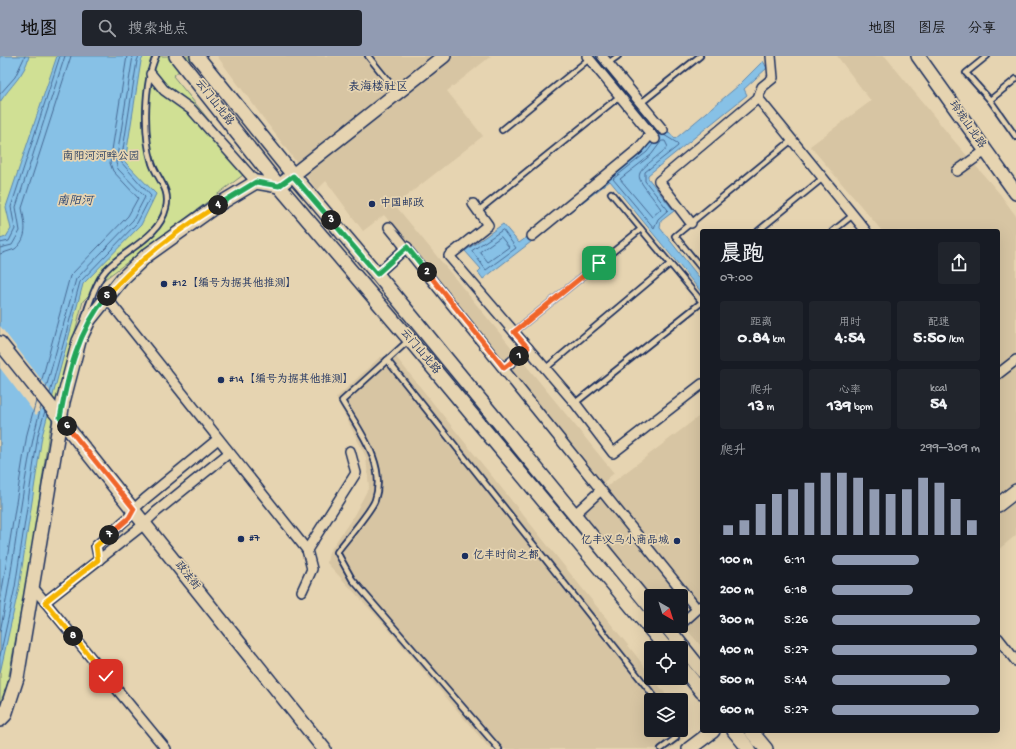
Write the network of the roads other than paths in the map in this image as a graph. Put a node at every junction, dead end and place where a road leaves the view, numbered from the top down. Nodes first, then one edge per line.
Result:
1 (156, 56) edge
2 (176, 56) edge
3 (197, 56) edge
4 (368, 56) edge
5 (444, 56) edge
6 (602, 56) edge
7 (618, 56) edge
8 (700, 56) edge
9 (771, 56) edge
10 (918, 56) edge
11 (986, 56) edge
12 (588, 57) edge
13 (608, 64) junction
14 (151, 74) junction
15 (1016, 79) edge
16 (397, 92) junction
17 (620, 96) junction
18 (758, 98) junction
19 (990, 100) junction
20 (641, 103) junction
21 (502, 130) dead end
22 (663, 130) dead end
23 (1016, 136) edge
24 (792, 140) junction
25 (985, 151) junction
26 (957, 172) dead end
27 (293, 176) junction
28 (823, 178) junction
29 (256, 182) junction
30 (279, 186) junction
31 (611, 192) dead end
32 (1016, 193) edge
33 (475, 207) joint
34 (853, 215) junction
35 (691, 223) junction
36 (389, 227) dead end
37 (641, 229) junction
38 (760, 229) edge
39 (836, 229) edge
40 (864, 229) edge
41 (532, 236) dead end
42 (407, 247) junction
43 (670, 264) junction
44 (700, 266) edge
45 (377, 274) junction
46 (106, 297) junction
47 (700, 300) edge
48 (700, 304) edge
49 (514, 332) junction
50 (410, 339) junction
51 (79, 341) junction
52 (0, 343) edge
53 (528, 348) junction
54 (387, 360) junction
55 (1016, 360) edge
56 (504, 368) junction
57 (546, 368) junction
58 (1000, 372) edge
59 (700, 386) edge
60 (575, 403) junction
61 (60, 418) junction
62 (218, 439) junction
63 (229, 452) junction
64 (350, 452) dead end
65 (601, 490) junction
66 (1016, 491) edge
67 (1000, 503) edge
68 (134, 509) junction
69 (575, 514) junction
70 (144, 522) junction
71 (307, 550) junction
72 (98, 560) junction
73 (32, 586) junction
74 (302, 590) dead end
75 (644, 599) edge
76 (45, 602) junction
77 (700, 607) edge
78 (688, 616) edge
79 (678, 633) edge
80 (660, 641) edge
81 (1000, 641) edge
82 (1016, 661) edge
83 (700, 668) edge
84 (688, 675) edge
85 (700, 690) edge
86 (651, 693) edge
87 (0, 720) edge
88 (710, 733) edge
89 (736, 733) edge
90 (753, 733) edge
91 (676, 737) edge
92 (166, 749) edge
93 (324, 749) edge
94 (499, 749) edge
95 (661, 749) edge
96 (690, 749) edge
97 (749, 749) edge
98 (766, 749) edge

1 - 14 lane
2 - 30 main road, 云门山北路
3 - 27 main road, 云门山北路
4 - 16 lane
5 - 16 main road
6 - 13 street
7 - 13 lane
8 - 20 lane
9 - 18 street
10 - 25 main road, 玲珑山北路
11 - 19 lane
12 - 17 street
12 - 21 lane
13 - 20 street
14 - 29 street
14 - 51 lane
15 - 19 lane
16 - 27 main road
17 - 33 lane
17 - 41 street
18 - 24 street
18 - 35 street
19 - 23 lane
20 - 22 street
24 - 28 street
24 - 35 lane
25 - 26 street
25 - 32 main road, 玲珑山北路
27 - 30 main road
27 - 45 main road, 云门山北路
28 - 34 street
28 - 38 lane
29 - 30 main road
29 - 46 main road
30 - 50 main road, 云门山北路
31 - 37 lane
33 - 49 street
34 - 39 lane
34 - 40 street
35 - 44 lane
36 - 42 street
37 - 43 lane
37 - 49 lane
42 - 45 street
42 - 56 street
43 - 47 lane
43 - 57 lane
45 - 69 main road, 云门山北路
46 - 51 main road
46 - 62 street
48 - 60 lane
49 - 53 street
50 - 54 lane
50 - 80 main road, 云门山北路
51 - 61 main road
52 - 61 main road, 政法街
53 - 56 street
53 - 57 street
54 - 86 lane
54 - 94 lane
55 - 58 street
56 - 65 street
57 - 60 street
59 - 60 street
61 - 68 main road, 政法街
61 - 73 main road
62 - 63 street
62 - 68 street
63 - 70 street
63 - 71 street
64 - 71 street
65 - 69 street
65 - 77 street
66 - 67 main road
68 - 70 main road, 政法街
68 - 72 street
69 - 75 main road, 云门山北路
70 - 72 street
70 - 93 main road, 政法街
71 - 74 street
72 - 76 street
73 - 76 street
73 - 87 main road
76 - 92 street
77 - 78 street
79 - 83 main road
81 - 82 street
84 - 85 main road
88 - 96 main road
89 - 97 main road
90 - 98 main road
91 - 95 lane

